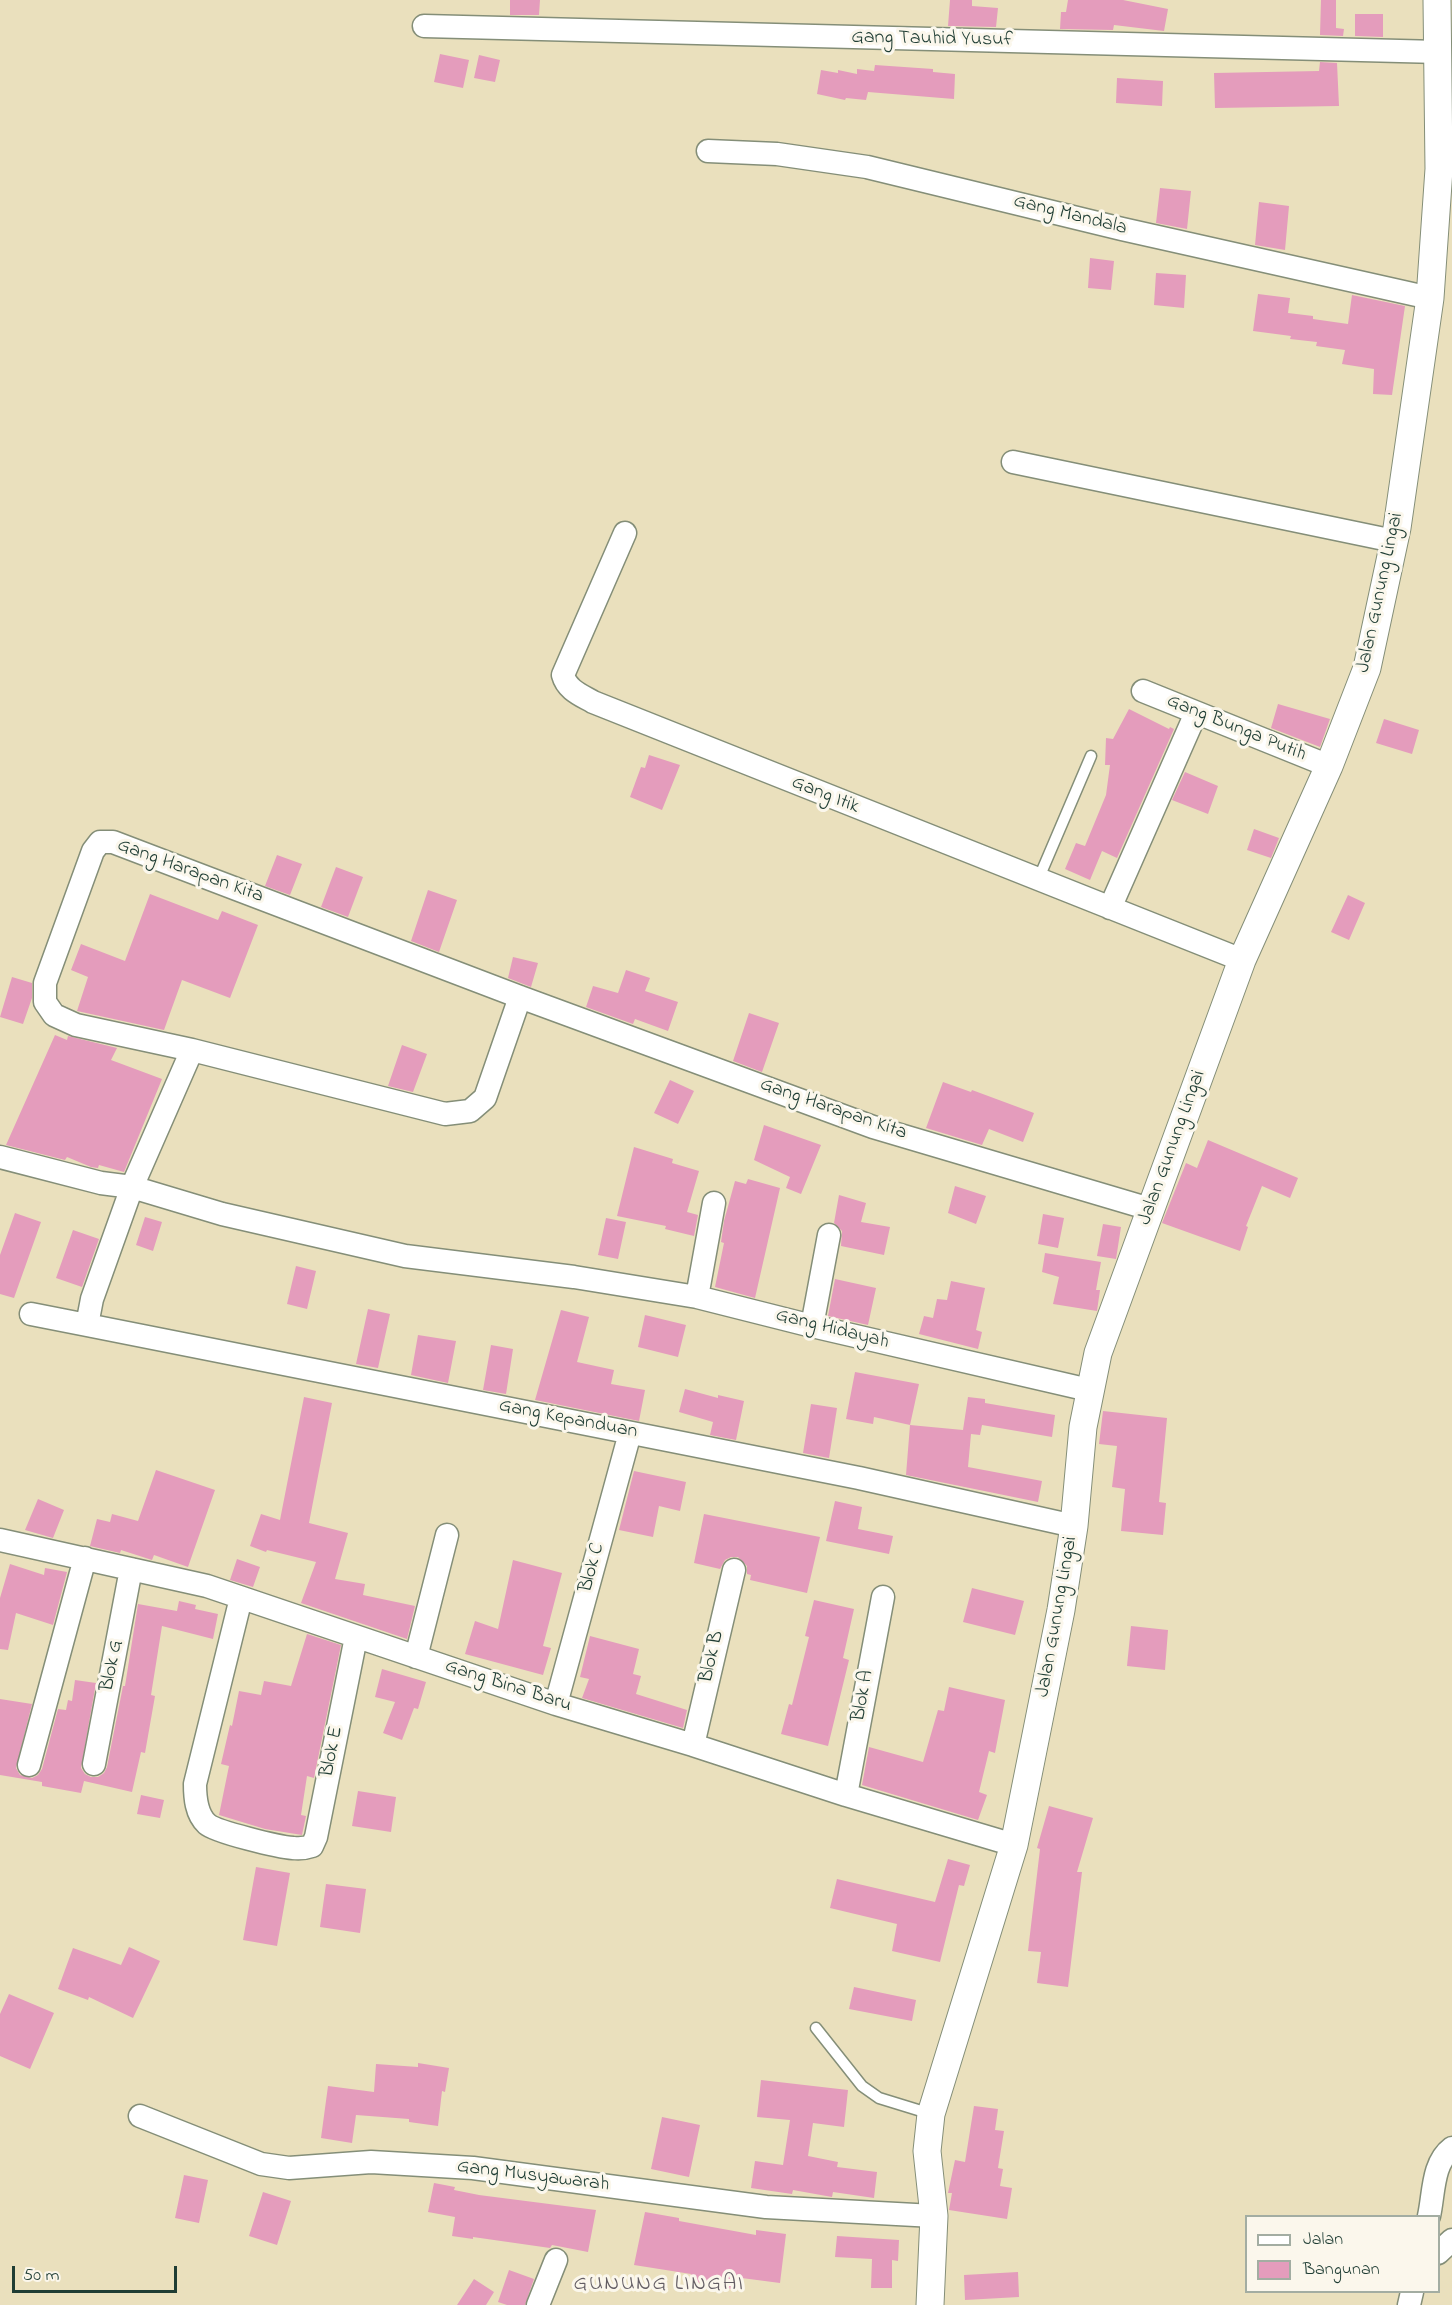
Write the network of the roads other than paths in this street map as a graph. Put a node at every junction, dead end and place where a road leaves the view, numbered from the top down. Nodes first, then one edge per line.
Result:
1 (1437, 0) edge
2 (424, 26) dead end
3 (1439, 52) junction
4 (708, 151) dead end
5 (1445, 170) edge
6 (1430, 298) junction
7 (1013, 462) dead end
8 (625, 533) dead end
9 (1394, 541) junction
10 (1143, 691) dead end
11 (1196, 713) junction
12 (1091, 756) dead end
13 (1329, 766) junction
14 (1038, 880) junction
15 (1110, 908) junction
16 (1242, 960) junction
17 (520, 996) junction
18 (192, 1050) junction
19 (0, 1157) edge
20 (132, 1187) junction
21 (714, 1203) dead end
22 (1150, 1209) junction
23 (829, 1235) dead end
24 (697, 1297) junction
25 (31, 1314) dead end
26 (87, 1325) junction
27 (812, 1326) junction
28 (1089, 1390) junction
29 (630, 1433) junction
30 (1074, 1526) junction
31 (447, 1535) dead end
32 (0, 1540) edge
33 (85, 1558) junction
34 (131, 1569) junction
35 (734, 1570) dead end
36 (883, 1597) dead end
37 (241, 1598) junction
38 (356, 1637) junction
39 (416, 1657) junction
40 (556, 1704) junction
41 (693, 1744) junction
42 (94, 1764) dead end
43 (29, 1765) dead end
44 (846, 1795) junction
45 (1014, 1845) junction
46 (816, 2028) dead end
47 (931, 2114) junction
48 (140, 2116) dead end
49 (1452, 2148) edge
50 (1429, 2215) edge
51 (934, 2216) junction
52 (1452, 2240) edge
53 (1440, 2251) edge
54 (556, 2260) dead end
55 (538, 2305) edge
56 (930, 2305) edge

1 - 3 street, Jalan Gunung Lingai
2 - 3 street, Gang Tauhid Yusuf
3 - 5 street, Jalan Gunung Lingai
4 - 6 street, Gang Mandala
5 - 6 street, Jalan Gunung Lingai
6 - 9 street, Jalan Gunung Lingai
7 - 9 street
8 - 14 street, Gang Itik
9 - 13 street, Jalan Gunung Lingai
10 - 11 street, Gang Bunga Putih
11 - 13 street, Gang Bunga Putih
11 - 15 street
12 - 14 lane
13 - 16 street, Jalan Gunung Lingai
14 - 15 street, Gang Itik
15 - 16 street, Gang Itik
16 - 22 street, Jalan Gunung Lingai
17 - 18 street, Gang Harapan Kita
17 - 18 street, Gang Harapan Kita
17 - 22 street, Gang Harapan Kita
18 - 20 street
19 - 20 street, Gang Hidayah
20 - 24 street, Gang Hidayah
20 - 26 street
21 - 24 street
22 - 28 street, Jalan Gunung Lingai
23 - 27 street
24 - 27 street, Gang Hidayah
25 - 26 street, Gang Kepanduan
26 - 29 street, Gang Kepanduan
27 - 28 street, Gang Hidayah
28 - 30 street, Jalan Gunung Lingai
29 - 30 street, Gang Kepanduan
29 - 40 street, Blok C
30 - 45 street, Jalan Gunung Lingai
31 - 39 street
32 - 33 street, Gang Bina Baru
33 - 34 street, Gang Bina Baru
33 - 43 street
34 - 37 street, Gang Bina Baru
34 - 42 street, Blok G
35 - 41 street, Blok B
36 - 44 street, Blok A
37 - 38 street, Gang Bina Baru
37 - 38 street, Blok E
38 - 39 street, Gang Bina Baru
39 - 40 street, Gang Bina Baru
40 - 41 street, Gang Bina Baru
41 - 44 street, Gang Bina Baru
44 - 45 street, Gang Bina Baru
45 - 47 street, Jalan Gunung Lingai
46 - 47 lane
47 - 51 street, Jalan Gunung Lingai
48 - 51 street, Gang Musyawarah
49 - 50 street
51 - 56 street, Jalan Gunung Lingai
52 - 53 street
54 - 55 street

